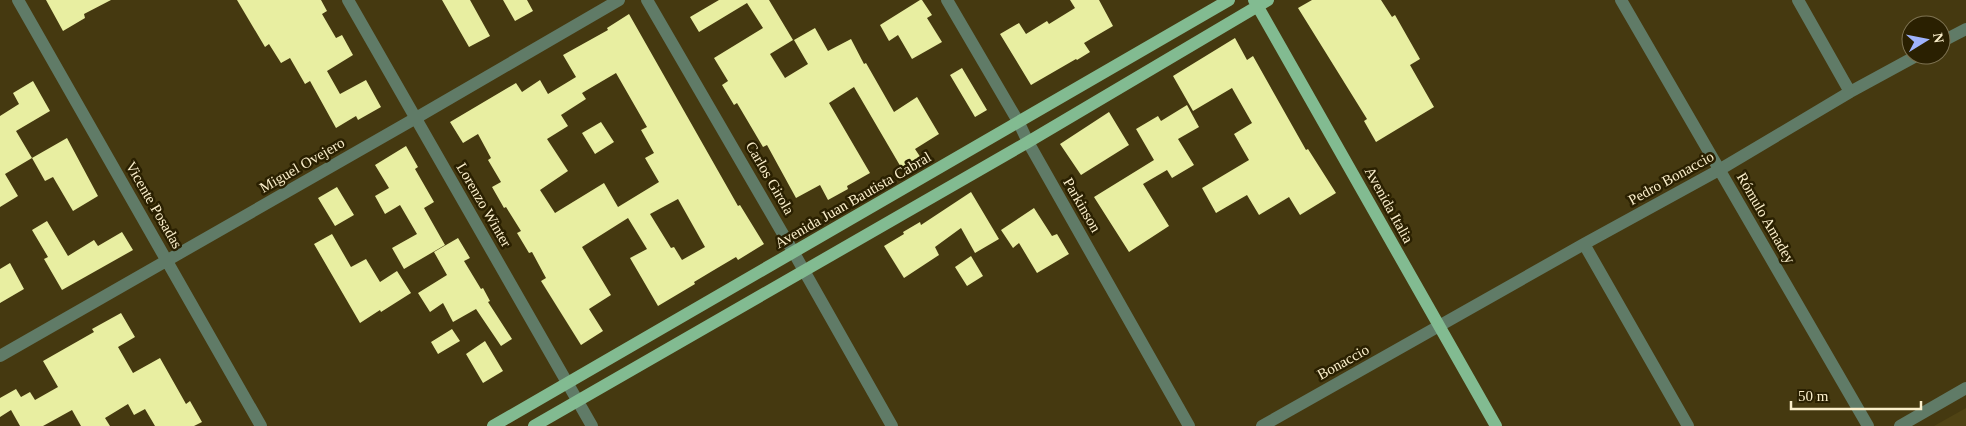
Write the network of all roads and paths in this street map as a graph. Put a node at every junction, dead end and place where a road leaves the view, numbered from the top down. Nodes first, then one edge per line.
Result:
1 (18, 0) edge
2 (348, 0) edge
3 (618, 0) edge
4 (647, 0) edge
5 (947, 0) edge
6 (1229, 0) edge
7 (1621, 0) edge
8 (1798, 0) edge
9 (1260, 2) edge
10 (1966, 29) edge
11 (1951, 37) edge
12 (1901, 64) edge
13 (1850, 92) junction
14 (416, 118) junction
15 (1018, 123) junction
16 (1028, 142) junction
17 (1720, 170) junction
18 (1584, 244) junction
19 (794, 252) junction
20 (167, 261) junction
21 (804, 272) junction
22 (1439, 327) junction
23 (0, 356) edge
24 (568, 383) junction
25 (1966, 388) edge
26 (578, 401) junction
27 (261, 426) edge
28 (493, 426) edge
29 (534, 426) edge
30 (592, 426) edge
31 (892, 426) edge
32 (1189, 426) edge
33 (1262, 426) edge
34 (1496, 426) edge
35 (1688, 426) edge
36 (1868, 426) edge
37 (1900, 426) edge

1 - 20 street, Vicente Posadas
2 - 14 street, Lorenzo Winter
3 - 14 street, Miguel Ovejero
4 - 19 street, Carlos Girola
5 - 15 street, Parkinson
6 - 15 main road, Avenida Juan Bautista Cabral
7 - 17 street, Rómulo Amadey
8 - 13 street
9 - 16 main road
9 - 22 main road, Avenida Italia
10 - 11 street
12 - 13 street, Pedro Bonaccio
13 - 17 street, Pedro Bonaccio
14 - 20 street, Miguel Ovejero
14 - 24 street, Lorenzo Winter
15 - 16 street, Parkinson
15 - 19 main road, Avenida Juan Bautista Cabral
16 - 21 main road
16 - 32 street, Parkinson
17 - 18 street, Pedro Bonaccio
17 - 36 street, Rómulo Amadey
18 - 22 street, Pedro Bonaccio
18 - 35 street
19 - 21 street, Carlos Girola
19 - 24 main road, Avenida Juan Bautista Cabral
20 - 23 street, Miguel Ovejero
20 - 27 street, Vicente Posadas
21 - 26 main road
21 - 31 street, Carlos Girola
22 - 33 street, Bonaccio
22 - 34 main road, Avenida Italia
24 - 26 street, Lorenzo Winter
24 - 28 main road, Avenida Juan Bautista Cabral
25 - 37 street
26 - 29 main road
26 - 30 street, Lorenzo Winter

